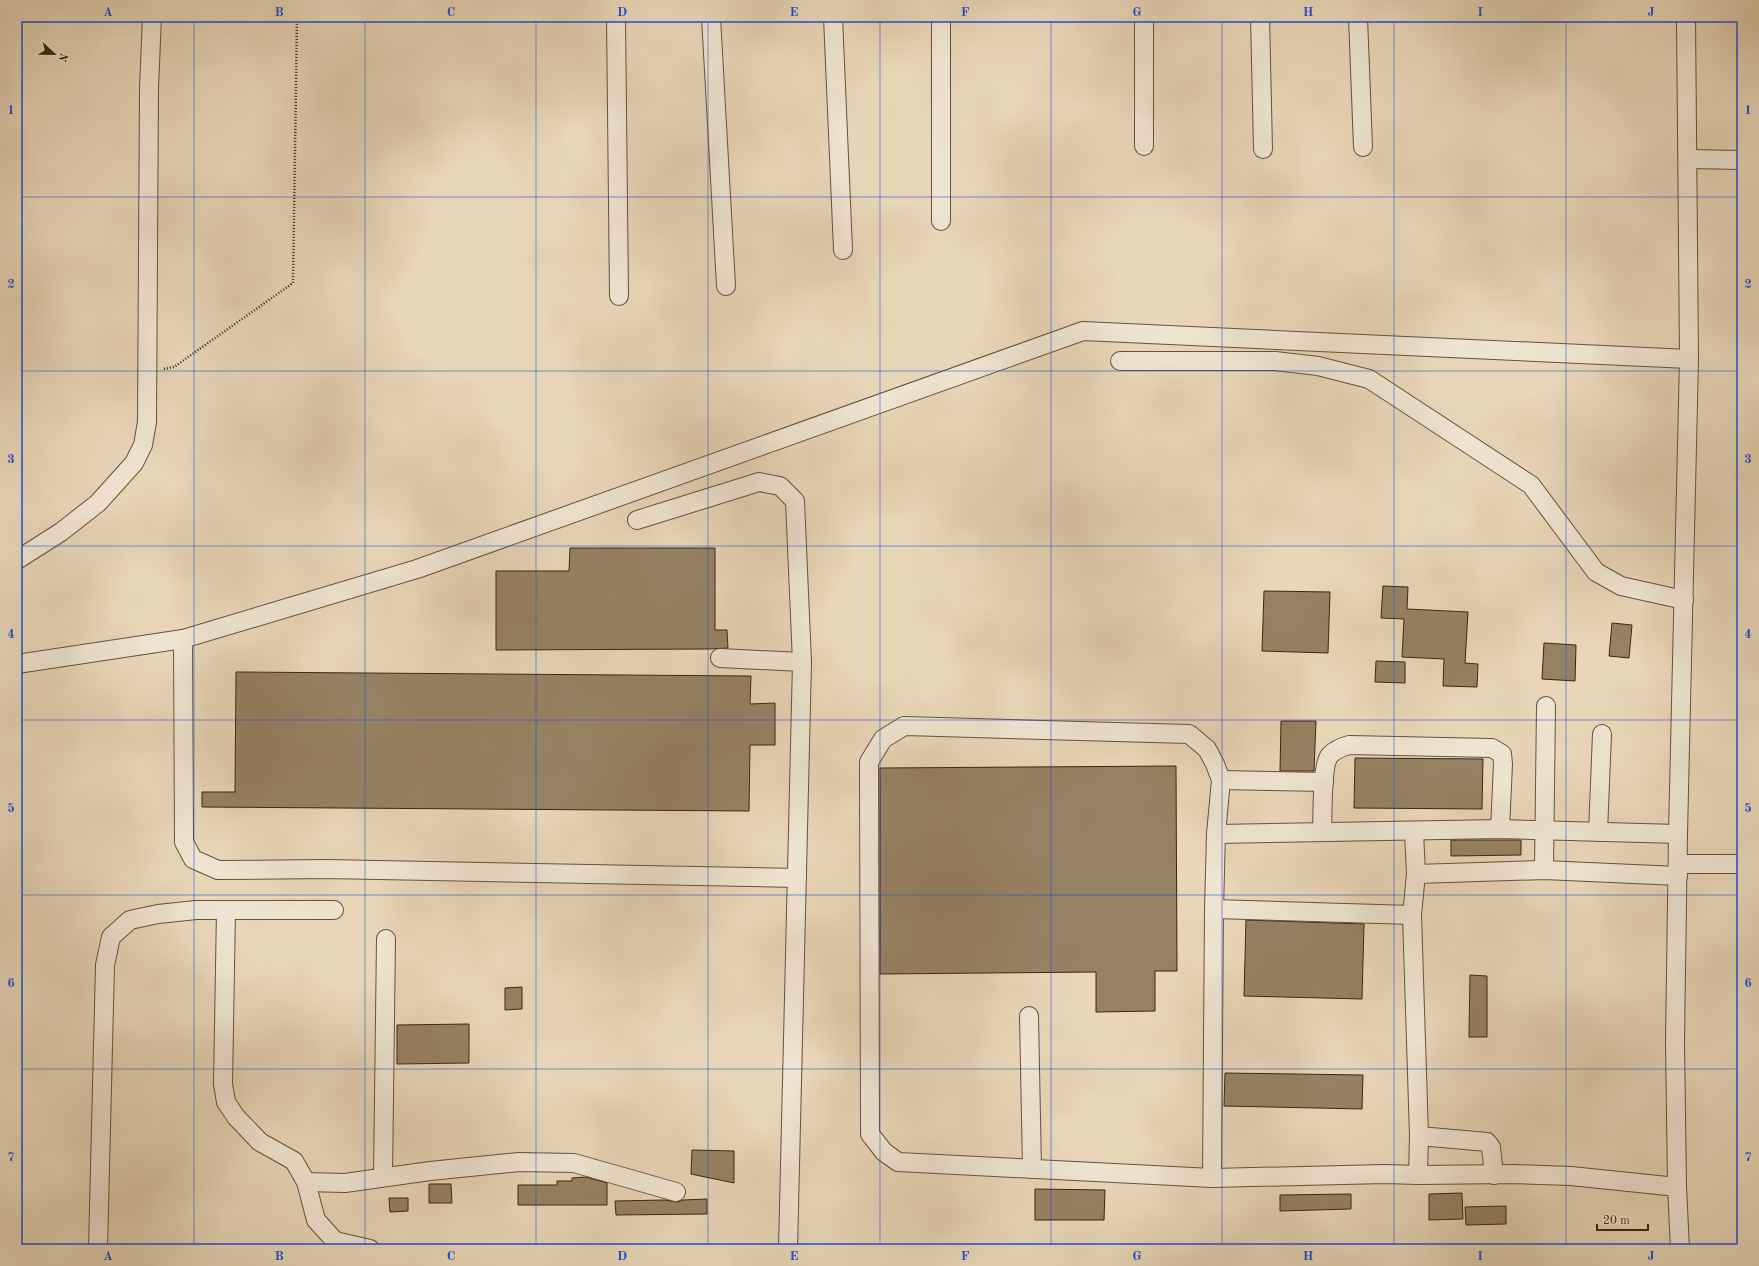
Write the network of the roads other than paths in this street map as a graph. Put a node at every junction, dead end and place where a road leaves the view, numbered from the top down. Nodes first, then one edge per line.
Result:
1 (152, 17) edge
2 (616, 17) edge
3 (711, 17) edge
4 (833, 17) edge
5 (941, 17) edge
6 (1144, 17) edge
7 (1260, 17) edge
8 (1358, 17) edge
9 (1686, 17) edge
10 (1144, 146) dead end
11 (1363, 147) dead end
12 (1263, 149) dead end
13 (1688, 159) junction
14 (1742, 160) edge
15 (941, 221) dead end
16 (843, 250) dead end
17 (726, 286) dead end
18 (619, 296) dead end
19 (1689, 359) junction
20 (1120, 361) dead end
21 (637, 520) dead end
22 (17, 560) edge
23 (1684, 600) junction
24 (183, 639) junction
25 (720, 658) dead end
26 (802, 662) junction
27 (17, 664) edge
28 (1546, 706) dead end
29 (1602, 734) dead end
30 (1221, 780) junction
31 (1324, 782) junction
32 (1500, 829) junction
33 (1545, 830) junction
34 (1322, 832) junction
35 (1414, 832) junction
36 (1598, 832) junction
37 (1216, 834) junction
38 (1678, 834) junction
39 (1742, 864) edge
40 (1544, 870) junction
41 (1678, 870) junction
42 (1416, 874) junction
43 (797, 878) junction
44 (226, 910) junction
45 (334, 910) dead end
46 (1214, 910) junction
47 (1412, 916) junction
48 (386, 939) dead end
49 (1029, 1016) dead end
50 (1419, 1136) junction
51 (1032, 1169) junction
52 (1418, 1175) junction
53 (1494, 1175) junction
54 (383, 1177) junction
55 (1212, 1178) junction
56 (306, 1182) junction
57 (1677, 1186) junction
58 (676, 1192) dead end
59 (98, 1249) edge
60 (370, 1249) edge
61 (788, 1249) edge
62 (1680, 1249) edge

1 - 22 street
2 - 18 street
3 - 17 street
4 - 16 street
5 - 15 street
6 - 10 street
7 - 12 street
8 - 11 street
9 - 13 street
13 - 14 street
13 - 19 street
19 - 23 street
19 - 24 street
20 - 23 street
21 - 26 street
23 - 38 street
24 - 27 street
24 - 43 street
25 - 26 street
26 - 43 street
28 - 33 street
29 - 36 street
30 - 31 street
30 - 37 street
30 - 51 street
31 - 32 street
31 - 34 street
32 - 33 street
32 - 35 street
33 - 36 street
33 - 40 street
34 - 35 street
34 - 37 street
35 - 42 street
36 - 38 street
37 - 46 street
38 - 41 street
39 - 41 street
40 - 41 street
40 - 42 street
41 - 57 street
42 - 47 street
43 - 61 street
44 - 45 street
44 - 56 street
44 - 59 street
46 - 47 street
46 - 55 street
47 - 50 street
48 - 54 street
49 - 51 street
50 - 52 street
50 - 53 street
51 - 55 street
52 - 53 street
52 - 55 street
53 - 57 street
54 - 56 street
54 - 58 street
56 - 60 street
57 - 62 street

